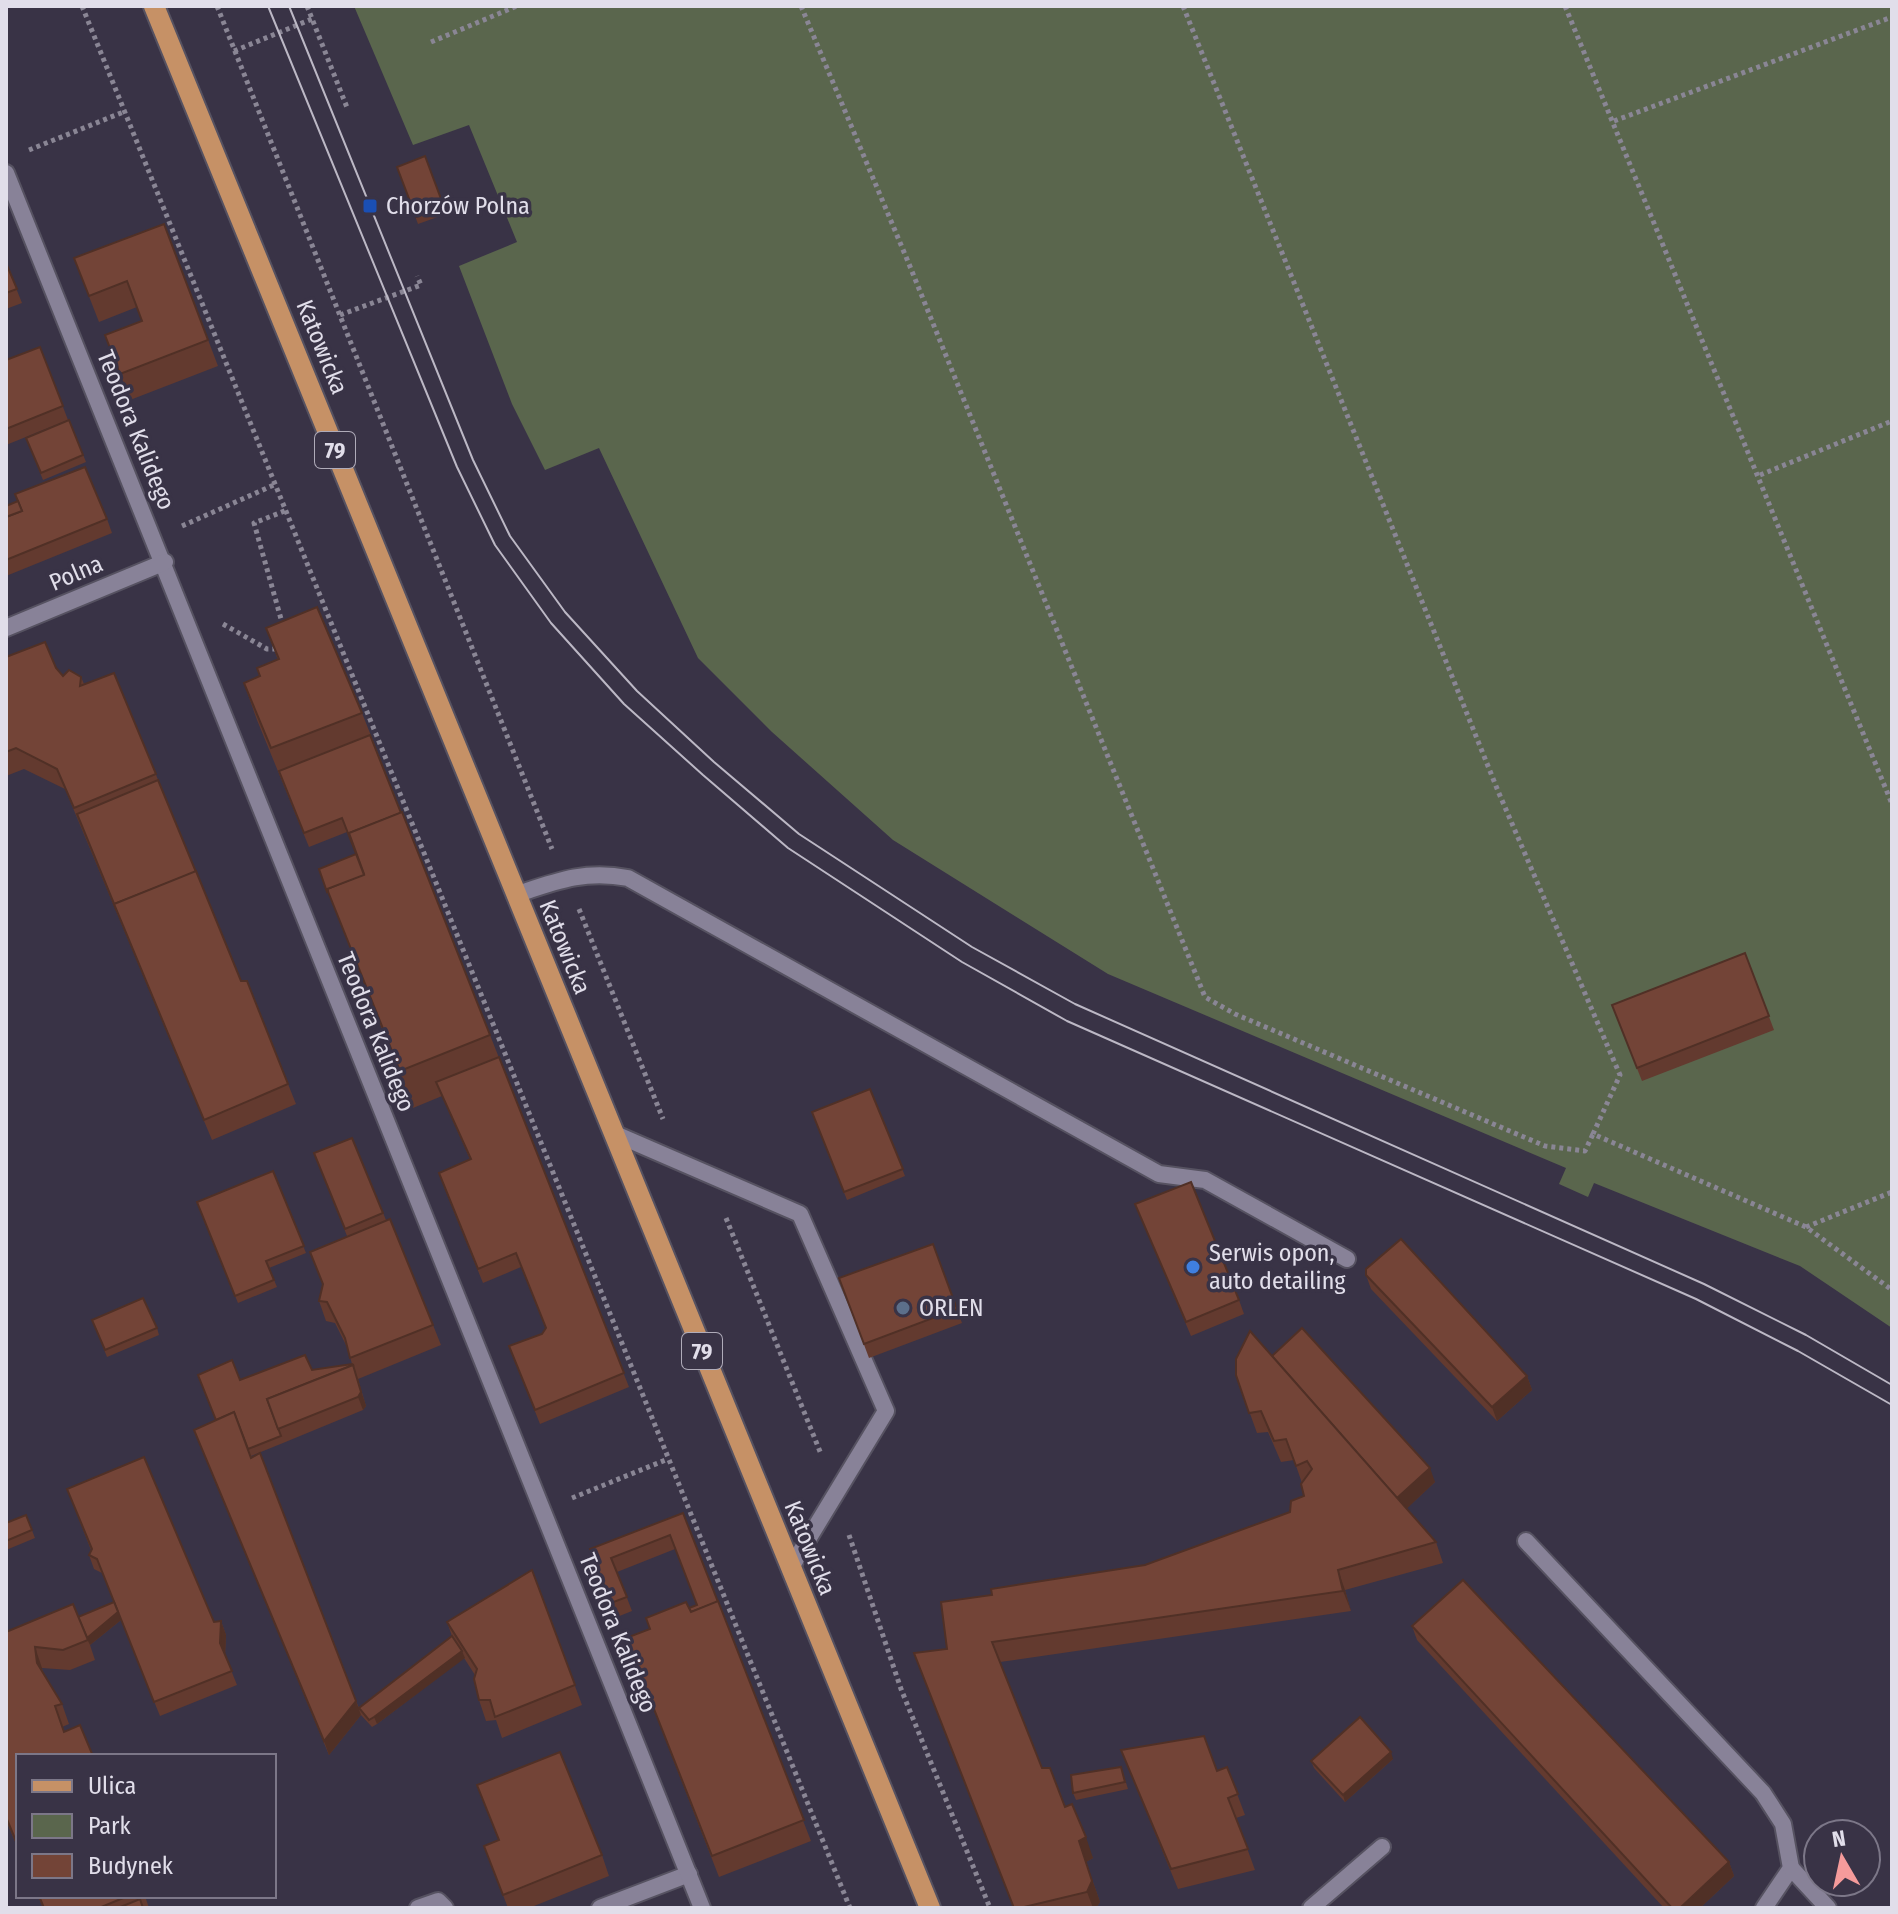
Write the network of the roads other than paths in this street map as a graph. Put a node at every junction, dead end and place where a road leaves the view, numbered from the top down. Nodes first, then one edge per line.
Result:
1 (154, 6) edge
2 (6, 173) edge
3 (165, 562) junction
4 (6, 628) edge
5 (515, 895) junction
6 (613, 1133) junction
7 (1347, 1259) dead end
8 (1526, 1541) dead end
9 (790, 1569) junction
10 (1382, 1847) dead end
11 (1791, 1868) junction
12 (689, 1874) junction
13 (418, 1908) edge
14 (445, 1908) edge
15 (600, 1908) edge
16 (702, 1908) edge
17 (930, 1908) edge
18 (1311, 1908) edge
19 (1764, 1908) edge
20 (1828, 1908) edge

1 - 5 main road, Katowicka / 79
2 - 3 street, Teodora Kalidego
3 - 4 street, Polna
3 - 12 street, Teodora Kalidego
5 - 6 main road, Katowicka / 79
5 - 7 street
6 - 9 main road, Katowicka / 79
6 - 9 street
8 - 11 street
9 - 17 main road, Katowicka / 79
10 - 18 street
11 - 19 street
11 - 20 street
12 - 15 street
12 - 16 street, Teodora Kalidego
13 - 14 street

